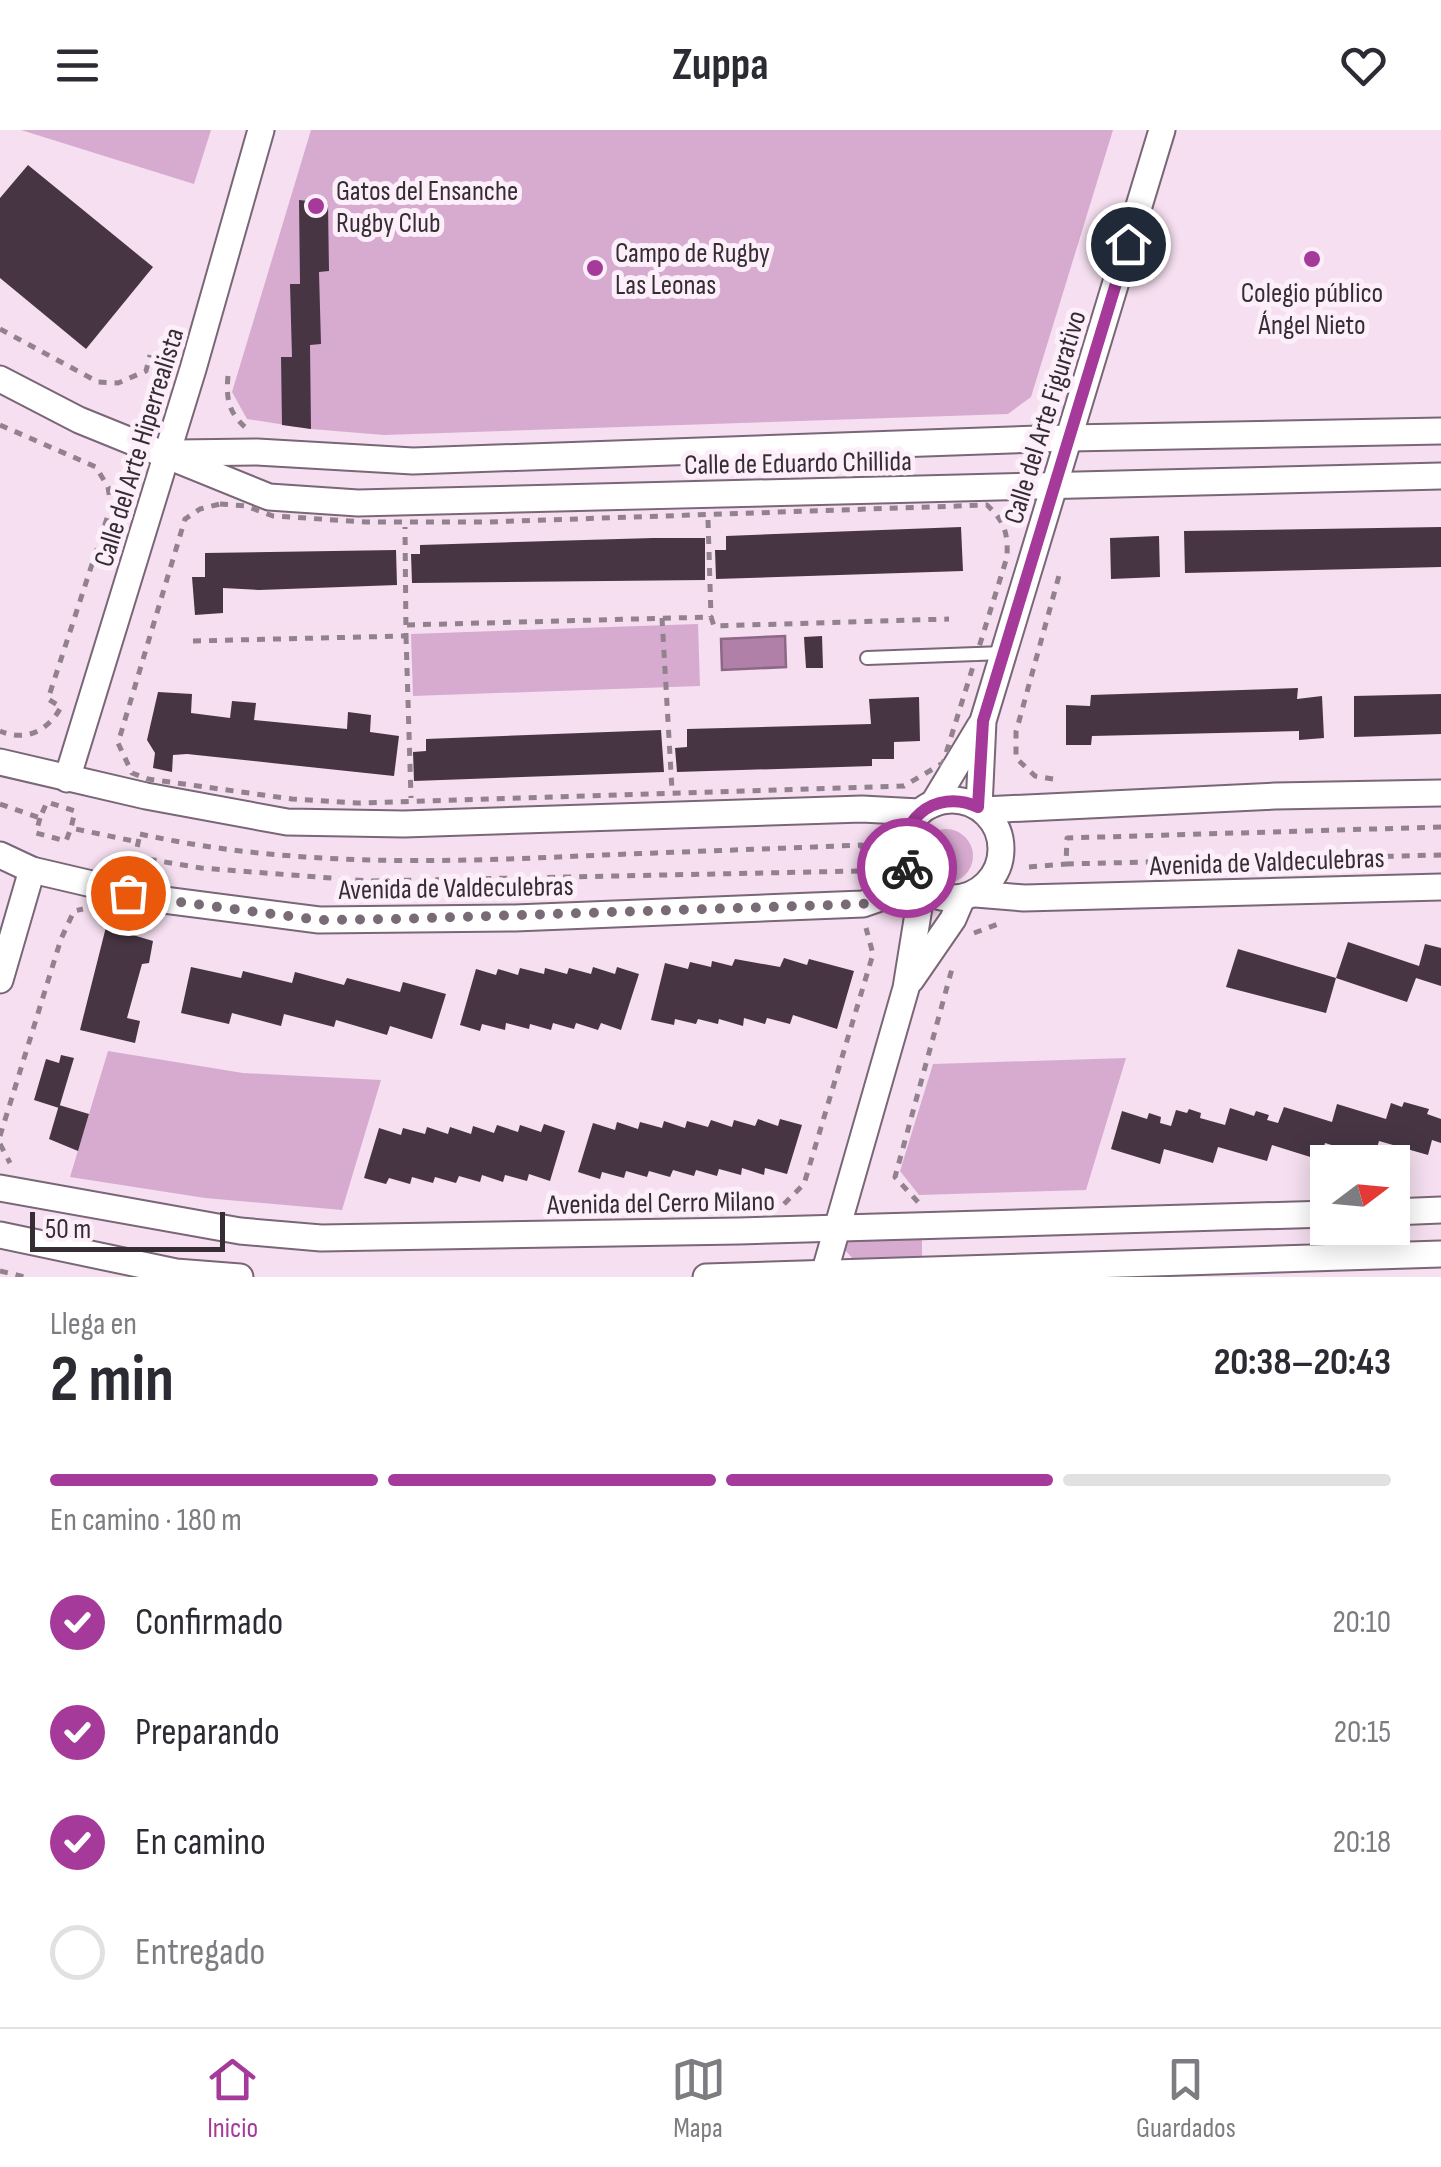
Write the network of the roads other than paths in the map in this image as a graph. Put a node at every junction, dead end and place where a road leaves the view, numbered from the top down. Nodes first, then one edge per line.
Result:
1 (261, 130) edge
2 (1162, 130) edge
3 (0, 379) edge
4 (1441, 432) edge
5 (1069, 438) junction
6 (166, 454) junction
7 (1441, 476) edge
8 (1054, 486) junction
9 (1004, 653) junction
10 (866, 658) dead end
11 (972, 717) junction
12 (0, 762) edge
13 (67, 779) junction
14 (1441, 793) edge
15 (926, 808) junction
16 (981, 809) junction
17 (0, 855) edge
18 (32, 870) junction
19 (1441, 886) edge
20 (920, 887) junction
21 (969, 896) junction
22 (0, 980) edge
23 (906, 988) junction
24 (7, 1178) edge
25 (1441, 1210) edge
26 (1410, 1211) edge
27 (1310, 1214) edge
28 (837, 1226) junction
29 (0, 1236) edge
30 (1441, 1254) edge
31 (824, 1274) junction
32 (240, 1277) edge
33 (706, 1277) edge

1 - 6 street, Calle del Arte Hiperrealista
2 - 5 street, Calle del Arte Figurativo
3 - 6 street, Calle de Eduardo Chillida
4 - 5 street, Calle de Eduardo Chillida
5 - 6 street, Calle de Eduardo Chillida
5 - 8 street, Calle del Arte Figurativo
6 - 8 street, Calle de Eduardo Chillida
6 - 13 street, Calle del Arte Hiperrealista
7 - 8 street, Calle de Eduardo Chillida
8 - 9 street, Calle del Arte Figurativo
9 - 10 lane
9 - 11 street, Calle del Arte Figurativo
11 - 15 street, Calle del Arte Figurativo
11 - 16 street, Calle del Arte Figurativo
12 - 13 street
13 - 15 street
14 - 16 street
15 - 16 street
15 - 20 street
16 - 21 street
17 - 18 street, Avenida de Valdeculebras
18 - 20 street, Avenida de Valdeculebras
18 - 22 street
19 - 21 street, Avenida de Valdeculebras
20 - 21 street
20 - 23 street
21 - 23 street
23 - 28 street
24 - 28 street, Avenida del Cerro Milano
25 - 26 street
27 - 28 street, Avenida del Cerro Milano
28 - 31 street
29 - 32 street
30 - 31 street
31 - 33 street

